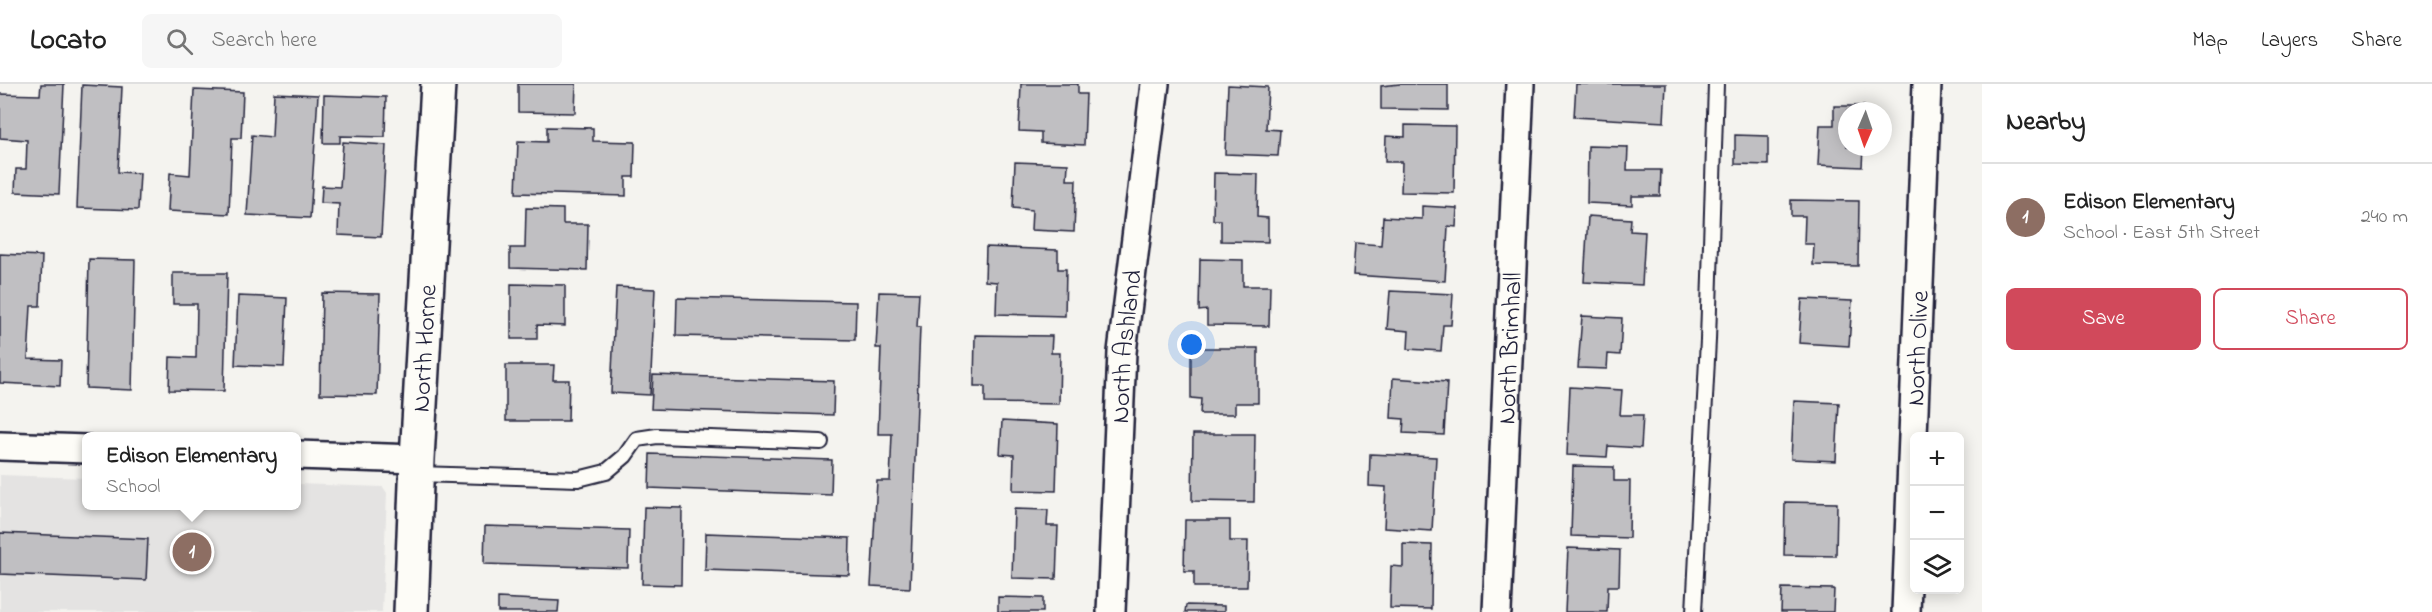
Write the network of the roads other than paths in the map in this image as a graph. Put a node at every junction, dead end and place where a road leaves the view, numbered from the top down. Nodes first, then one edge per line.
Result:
1 (438, 84) edge
2 (1155, 84) edge
3 (1520, 84) edge
4 (1716, 84) edge
5 (1927, 84) edge
6 (821, 442) dead end
7 (0, 446) edge
8 (82, 449) edge
9 (301, 455) edge
10 (417, 466) junction
11 (411, 612) edge
12 (1112, 612) edge
13 (1497, 612) edge
14 (1694, 612) edge
15 (1906, 612) edge

1 - 10 street, North Horne
2 - 12 street, North Ashland
3 - 13 street, North Brimhall
4 - 14 lane
5 - 15 street, North Olive
6 - 10 lane
7 - 8 street
9 - 10 street
10 - 11 street, North Horne

